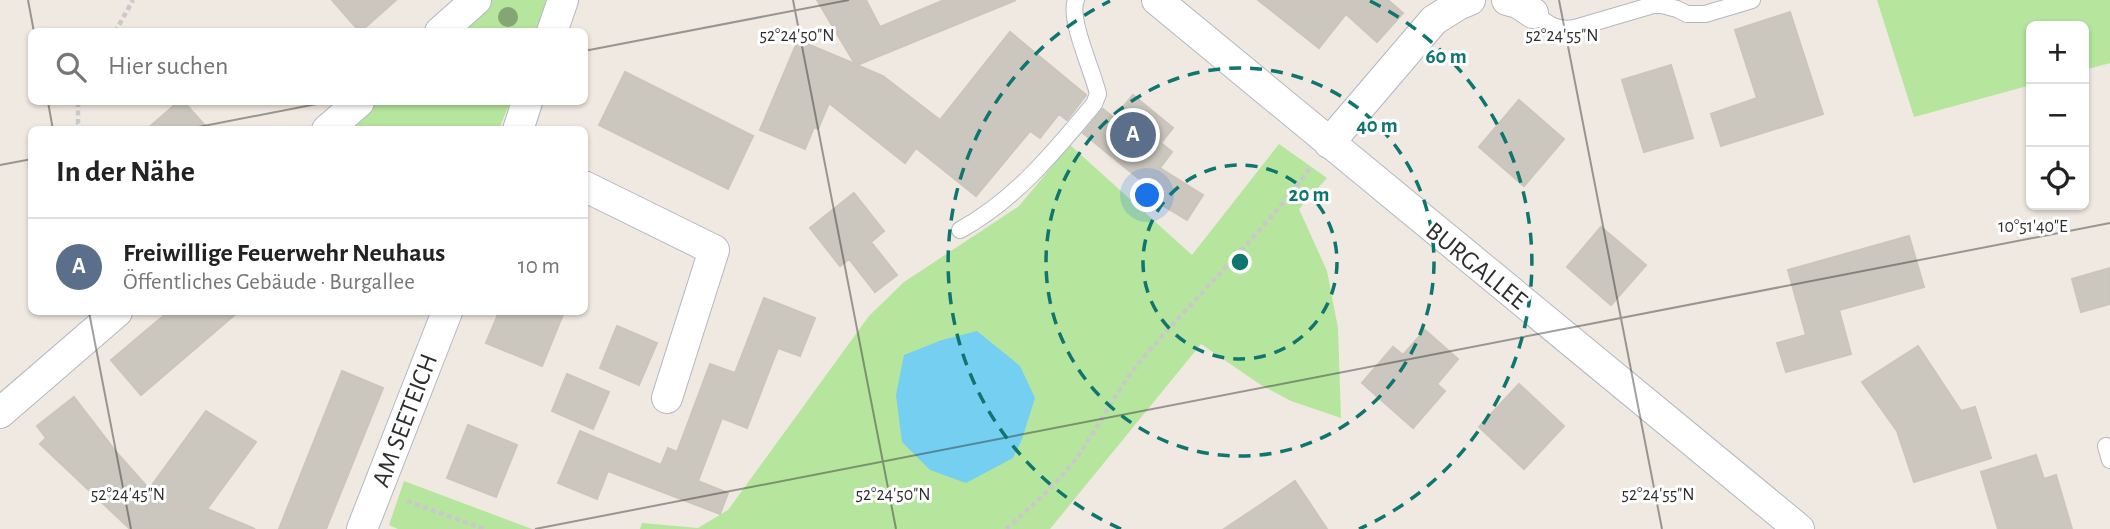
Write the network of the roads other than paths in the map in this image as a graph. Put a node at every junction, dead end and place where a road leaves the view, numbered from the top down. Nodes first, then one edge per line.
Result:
1 (476, 0) edge
2 (563, 0) edge
3 (1076, 0) edge
4 (1157, 0) edge
5 (1470, 0) edge
6 (1752, 0) edge
7 (1520, 7) edge
8 (444, 28) edge
9 (553, 28) edge
10 (356, 105) edge
11 (526, 105) edge
12 (332, 126) edge
13 (519, 126) edge
14 (1329, 143) junction
15 (588, 188) edge
16 (960, 230) dead end
17 (114, 315) edge
18 (446, 315) edge
19 (667, 398) dead end
20 (0, 413) edge
21 (362, 529) edge
22 (1799, 529) edge

1 - 8 street
2 - 9 street
3 - 16 lane
4 - 14 street, BURGALLEE
5 - 14 street
6 - 7 lane
10 - 12 street
11 - 13 street
14 - 22 street, BURGALLEE
15 - 19 street
17 - 20 street
18 - 21 street, AM SEETEICH

